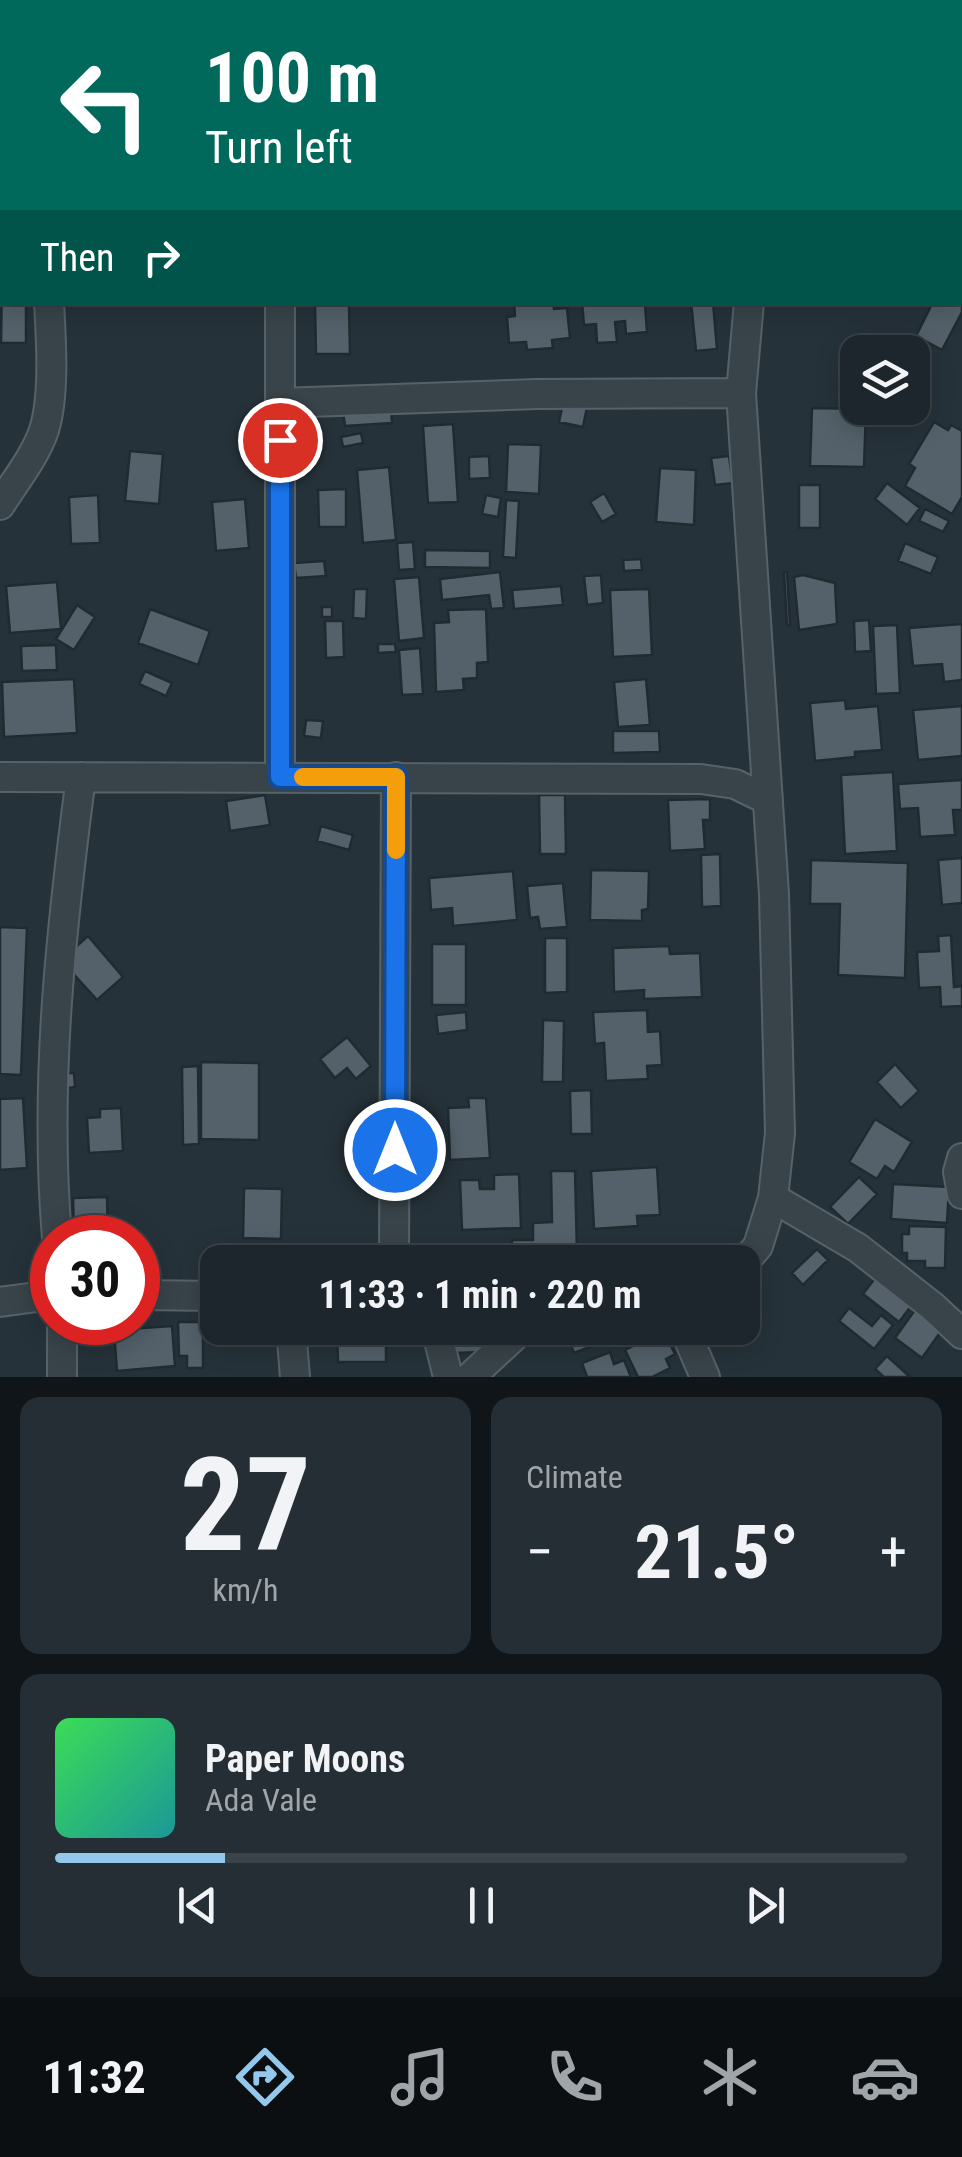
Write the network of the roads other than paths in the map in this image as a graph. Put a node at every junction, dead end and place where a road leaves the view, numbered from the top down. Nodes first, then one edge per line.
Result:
1 (49, 305) edge
2 (280, 305) edge
3 (748, 305) edge
4 (742, 394) junction
5 (280, 403) junction
6 (0, 505) edge
7 (0, 776) edge
8 (81, 777) junction
9 (280, 777) junction
10 (396, 777) junction
11 (768, 800) junction
12 (962, 1158) edge
13 (962, 1194) edge
14 (773, 1198) junction
15 (55, 1215) edge
16 (394, 1245) edge
17 (758, 1245) edge
18 (160, 1295) edge
19 (200, 1296) edge
20 (30, 1298) edge
21 (0, 1302) edge
22 (962, 1334) edge
23 (62, 1345) edge
24 (293, 1345) edge
25 (440, 1345) edge
26 (505, 1345) edge
27 (691, 1345) edge
28 (62, 1377) edge
29 (296, 1377) edge
30 (448, 1377) edge
31 (470, 1377) edge
32 (705, 1377) edge

1 - 6 street
2 - 5 street
3 - 4 street
4 - 5 street
4 - 11 street
5 - 9 street
7 - 8 street
8 - 9 street
8 - 15 street
9 - 10 street
10 - 11 street
10 - 16 street
11 - 14 street
12 - 13 street
14 - 17 street
14 - 22 street
18 - 19 street
20 - 21 street
23 - 28 street
24 - 29 street
25 - 30 street
26 - 31 street
27 - 32 street

